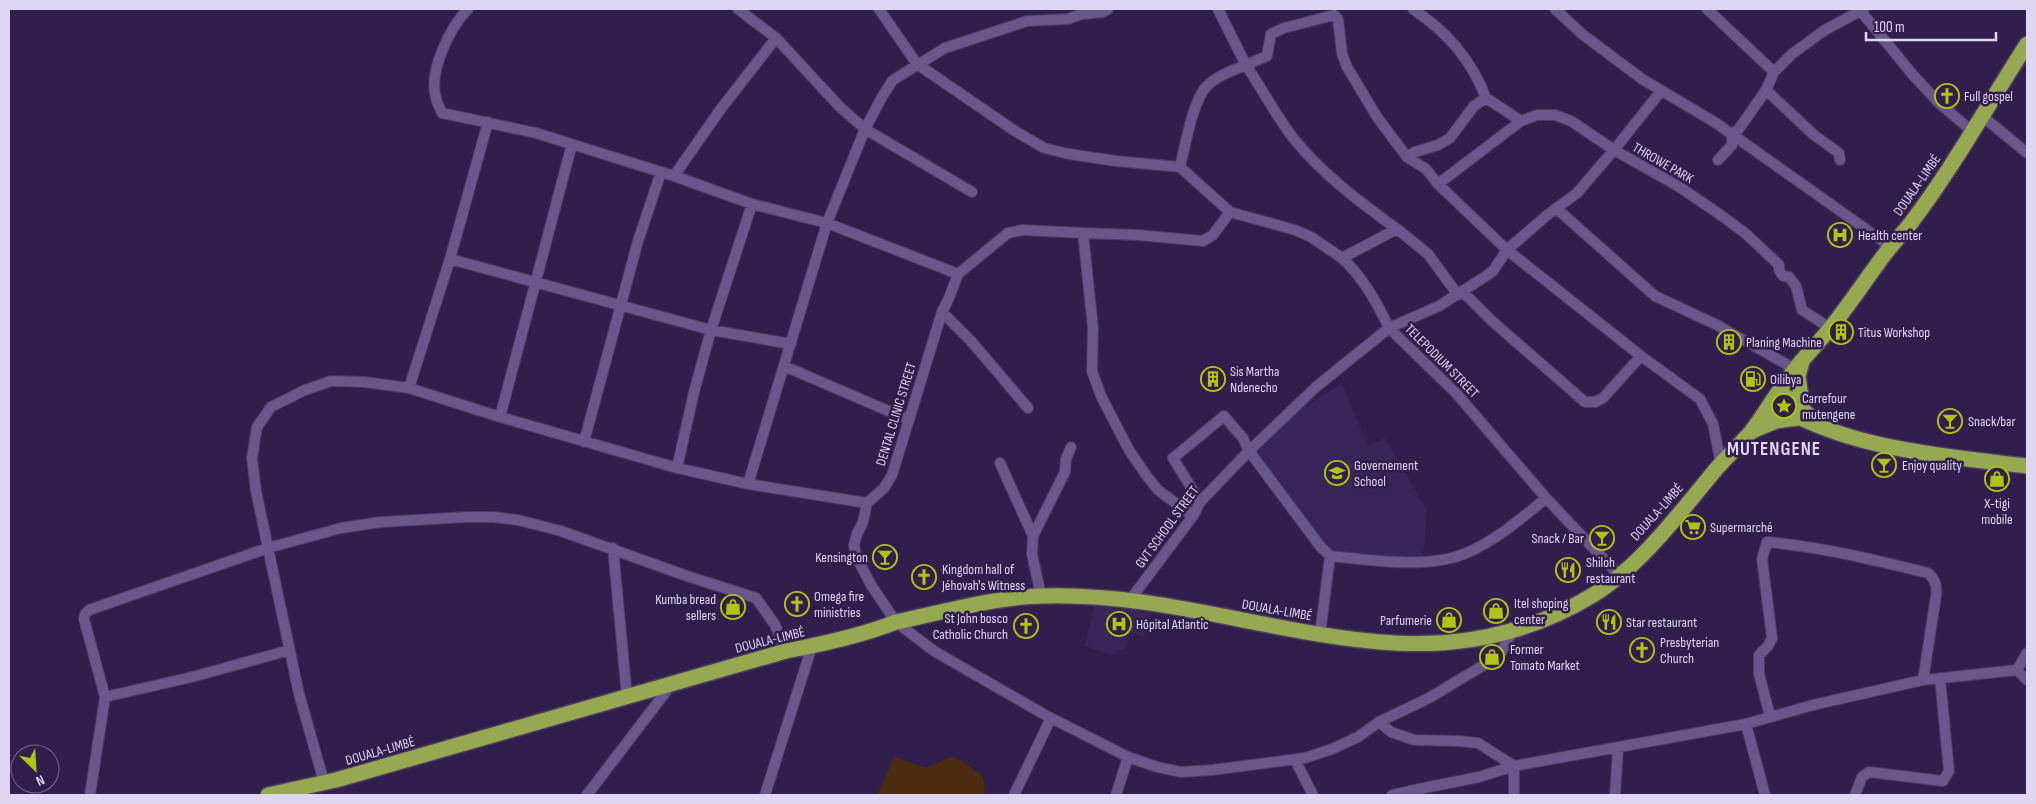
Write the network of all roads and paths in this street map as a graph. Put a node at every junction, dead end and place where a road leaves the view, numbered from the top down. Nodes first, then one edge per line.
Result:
1 (468, 9) edge
2 (738, 9) edge
3 (880, 9) edge
4 (1058, 9) edge
5 (1108, 9) edge
6 (1218, 9) edge
7 (1413, 9) edge
8 (1555, 9) edge
9 (1707, 9) edge
10 (1861, 9) edge
11 (1052, 19) junction
12 (776, 38) junction
13 (2027, 44) edge
14 (917, 64) junction
15 (1246, 65) junction
16 (1774, 72) junction
17 (1766, 90) junction
18 (1661, 91) junction
19 (1486, 98) junction
20 (1982, 115) junction
21 (1521, 121) junction
22 (488, 122) junction
23 (865, 129) junction
24 (1972, 132) junction
25 (1732, 134) junction
26 (572, 144) junction
27 (1614, 150) junction
28 (2027, 152) edge
29 (1407, 157) junction
30 (1718, 160) dead end
31 (1840, 160) dead end
32 (1180, 167) junction
33 (661, 172) junction
34 (674, 176) junction
35 (1438, 184) junction
36 (972, 192) dead end
37 (752, 204) junction
38 (1556, 208) junction
39 (1230, 212) junction
40 (827, 223) junction
41 (1397, 229) junction
42 (1084, 233) junction
43 (1890, 247) junction
44 (1506, 250) junction
45 (1342, 258) junction
46 (450, 259) junction
47 (958, 274) junction
48 (537, 283) junction
49 (1460, 293) junction
50 (620, 306) junction
51 (942, 312) junction
52 (1389, 328) junction
53 (1830, 328) junction
54 (711, 330) junction
55 (791, 344) junction
56 (1641, 356) junction
57 (1799, 363) junction
58 (784, 366) junction
59 (408, 388) junction
60 (1775, 397) junction
61 (1028, 408) dead end
62 (1801, 414) junction
63 (500, 417) junction
64 (908, 419) junction
65 (1750, 432) junction
66 (584, 442) junction
67 (1071, 447) dead end
68 (1249, 451) junction
69 (1000, 463) dead end
70 (1721, 464) junction
71 (2027, 466) edge
72 (677, 468) junction
73 (748, 484) junction
74 (1546, 498) junction
75 (1200, 502) junction
76 (867, 503) junction
77 (1193, 516) junction
78 (1033, 536) junction
79 (268, 548) junction
80 (613, 548) junction
81 (1330, 556) junction
82 (1619, 575) junction
83 (1041, 596) junction
84 (1130, 600) junction
85 (896, 622) junction
86 (1512, 632) junction
87 (1320, 634) junction
88 (812, 646) junction
89 (290, 650) junction
90 (786, 651) junction
91 (2027, 654) edge
92 (2018, 670) junction
93 (1940, 678) junction
94 (1923, 680) junction
95 (2027, 680) edge
96 (671, 684) junction
97 (105, 696) junction
98 (627, 697) junction
99 (1770, 716) junction
100 (1051, 718) junction
101 (1379, 722) junction
102 (1746, 724) junction
103 (1618, 749) junction
104 (1128, 757) junction
105 (1295, 760) junction
106 (1514, 766) junction
107 (324, 782) junction
108 (1419, 792) edge
109 (90, 795) edge
110 (268, 795) edge
111 (587, 795) edge
112 (765, 795) edge
113 (1014, 795) edge
114 (1116, 795) edge
115 (1313, 795) edge
116 (1392, 795) edge
117 (1514, 795) edge
118 (1615, 795) edge
119 (1765, 795) edge
120 (1855, 795) edge

1 - 22 street
2 - 12 street
3 - 14 street
4 - 11 street
5 - 11 street
6 - 15 street
7 - 19 street
8 - 18 street
9 - 16 street
10 - 16 street
10 - 24 street
11 - 14 street
12 - 23 street
12 - 34 street
13 - 20 highway, DOUALA-LIMBÉ
14 - 23 street
14 - 32 street
15 - 29 street
15 - 32 street
15 - 41 street
16 - 17 street
17 - 25 street
17 - 31 street
18 - 25 street
18 - 27 street
19 - 21 street
19 - 29 street
20 - 24 highway, DOUALA-LIMBÉ
20 - 28 street
21 - 27 street
21 - 35 street
22 - 26 street
22 - 46 street
23 - 36 street
23 - 40 street
24 - 43 highway, DOUALA-LIMBÉ
25 - 30 street
25 - 43 street
26 - 33 street
26 - 48 street
27 - 38 street, THROWE PARK
27 - 53 street, THROWE PARK
29 - 35 street
32 - 39 street
33 - 34 street
33 - 50 street
34 - 37 street
35 - 44 street
37 - 40 street
37 - 54 street
38 - 44 street, THROWE PARK
38 - 57 street
39 - 42 street
39 - 45 street
40 - 47 street
40 - 55 street
41 - 45 street
41 - 49 street
42 - 47 street
42 - 77 street
43 - 53 highway, DOUALA-LIMBÉ
44 - 49 street, TELEPODIUM STREET
44 - 56 street
45 - 52 street
46 - 48 street
46 - 59 street
47 - 51 street, DENTAL CLINIC STREET
48 - 50 street
48 - 63 street
49 - 52 street, TELEPODIUM STREET
49 - 56 street
50 - 54 street
50 - 66 street
51 - 61 street
51 - 64 street, DENTAL CLINIC STREET
52 - 68 street, GVT SCHOOL STREET
52 - 74 street, TELEPODIUM STREET
53 - 57 highway, DOUALA-LIMBÉ
54 - 55 street
54 - 72 street
55 - 58 street
56 - 70 street
57 - 60 highway, DOUALA-LIMBÉ
57 - 62 highway
58 - 64 street
58 - 73 street
59 - 63 street
59 - 79 street
60 - 62 highway
60 - 65 highway, DOUALA-LIMBÉ
62 - 65 highway
62 - 71 highway
63 - 66 street
64 - 76 street, DENTAL CLINIC STREET
65 - 70 highway, DOUALA-LIMBÉ
66 - 72 street
67 - 78 street
68 - 75 street, GVT SCHOOL STREET
68 - 75 street
68 - 81 street
69 - 78 street
70 - 82 highway, DOUALA-LIMBÉ
72 - 73 street
73 - 76 street
74 - 81 street
74 - 82 street, TELEPODIUM STREET
75 - 77 street, GVT SCHOOL STREET
76 - 85 street
77 - 84 street, GVT SCHOOL STREET
78 - 83 street
79 - 80 street
79 - 89 street
79 - 97 street
80 - 90 street
80 - 98 street
81 - 87 street
82 - 86 highway, DOUALA-LIMBÉ
83 - 84 highway, DOUALA-LIMBÉ
83 - 85 highway, DOUALA-LIMBÉ
84 - 87 highway, DOUALA-LIMBÉ
85 - 88 highway, DOUALA-LIMBÉ
85 - 100 street
86 - 87 highway, DOUALA-LIMBÉ
86 - 101 street
88 - 90 highway, DOUALA-LIMBÉ
88 - 112 street
89 - 97 street
89 - 107 street
90 - 96 highway, DOUALA-LIMBÉ
91 - 92 street
92 - 93 street
92 - 95 street
93 - 94 street
93 - 120 street
94 - 99 street
94 - 99 street
96 - 98 highway, DOUALA-LIMBÉ
96 - 111 street
97 - 109 street
98 - 107 highway, DOUALA-LIMBÉ
99 - 102 street
100 - 104 street
100 - 113 street
101 - 105 street
101 - 106 street
102 - 103 street
102 - 119 street
103 - 106 street
103 - 118 street
104 - 105 street
104 - 114 street
105 - 115 street
106 - 108 street
106 - 117 street
107 - 110 highway, DOUALA-LIMBÉ
108 - 116 street

